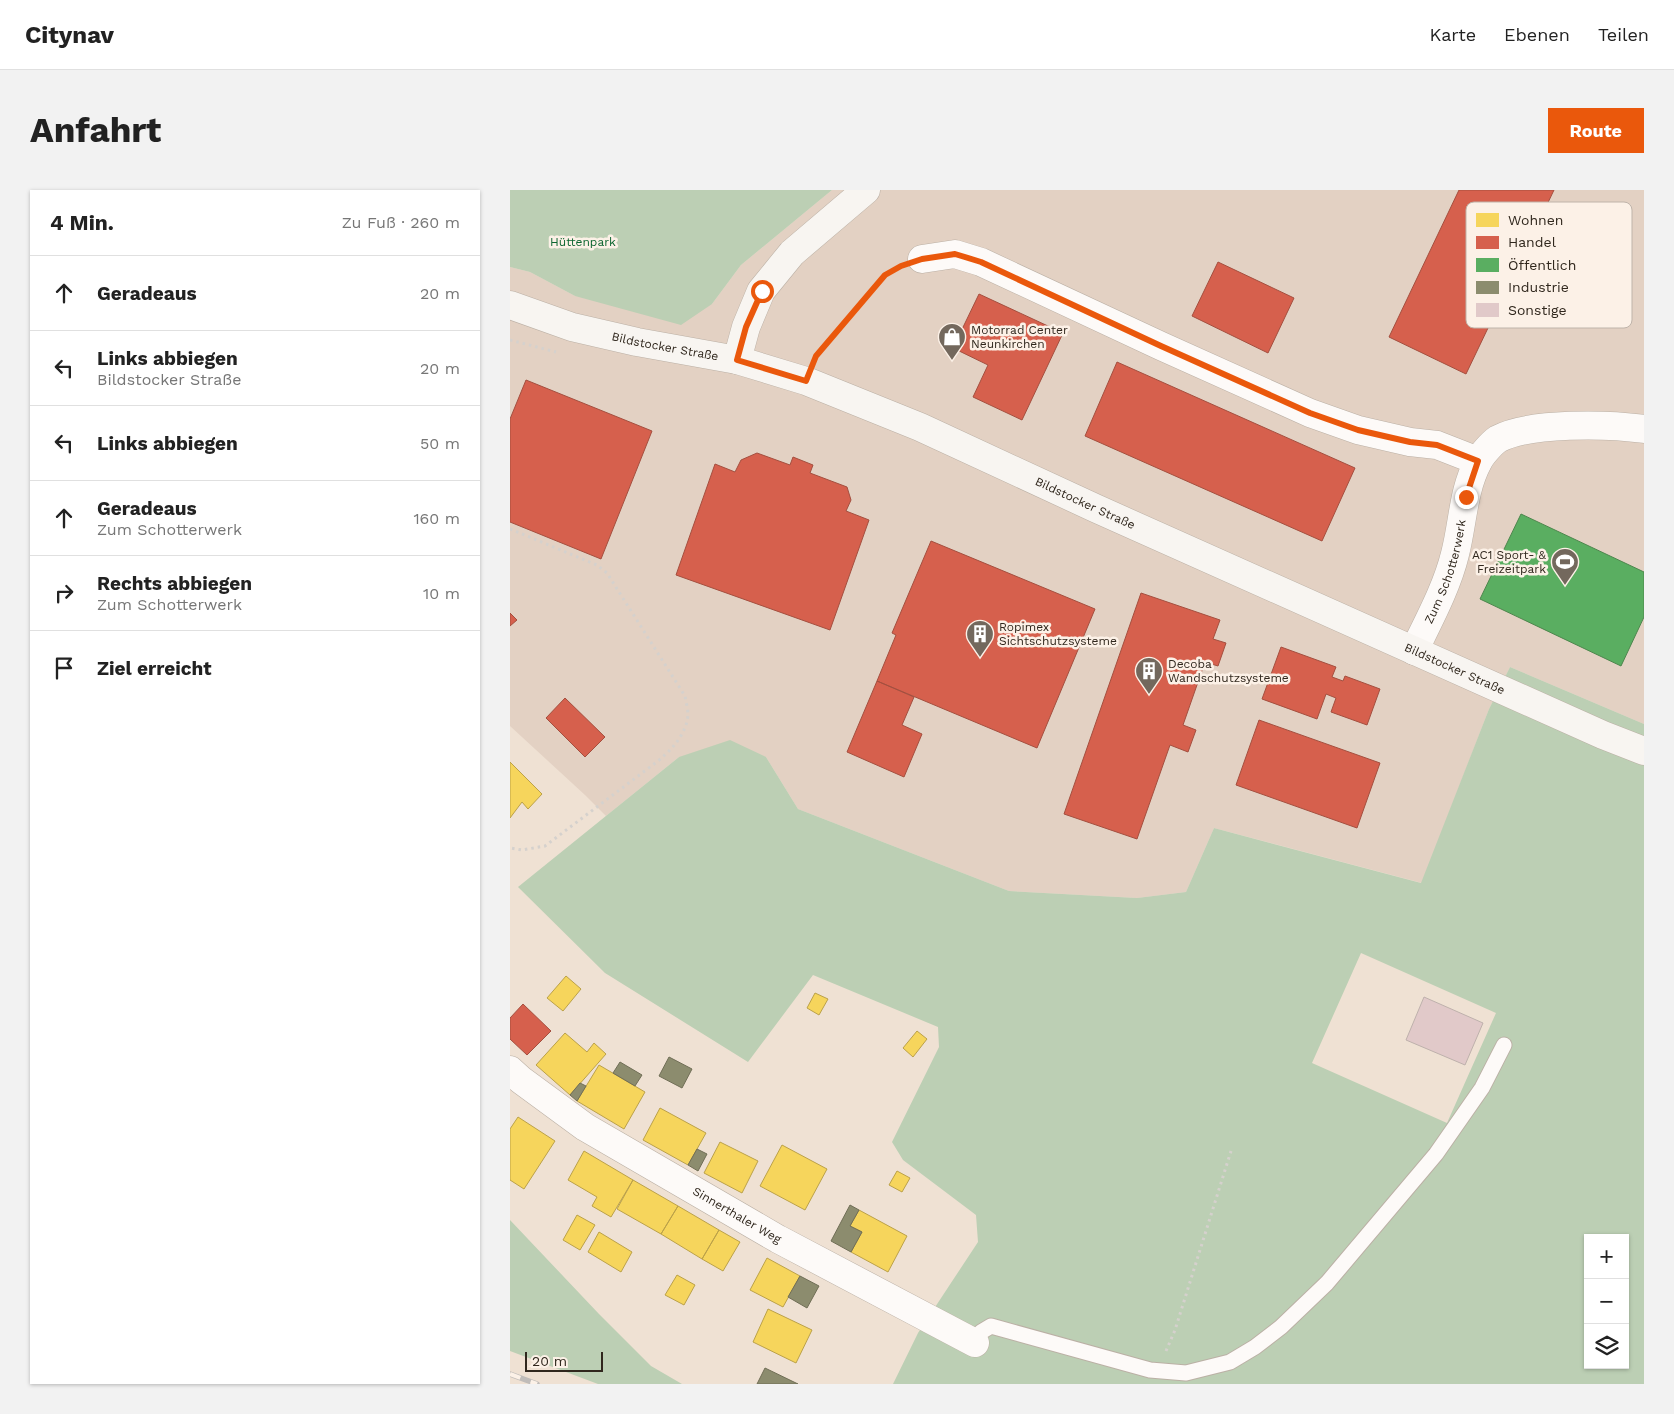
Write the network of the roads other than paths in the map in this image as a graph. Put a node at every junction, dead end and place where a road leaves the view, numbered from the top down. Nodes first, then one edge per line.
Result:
1 (866, 190) edge
2 (922, 259) road end
3 (510, 305) edge
4 (737, 360) junction
5 (1644, 429) edge
6 (1478, 461) junction
7 (1414, 651) junction
8 (1644, 751) edge
9 (1504, 1045) dead end
10 (510, 1070) edge
11 (974, 1343) joint

1 - 4 main road
2 - 6 street
3 - 4 main road, Bildstocker Straße
4 - 7 main road, Bildstocker Straße
5 - 6 street, Zum Schotterwerk
6 - 7 street, Zum Schotterwerk
7 - 8 main road, Bildstocker Straße
9 - 11 lane
10 - 11 street, Sinnerthaler Weg

